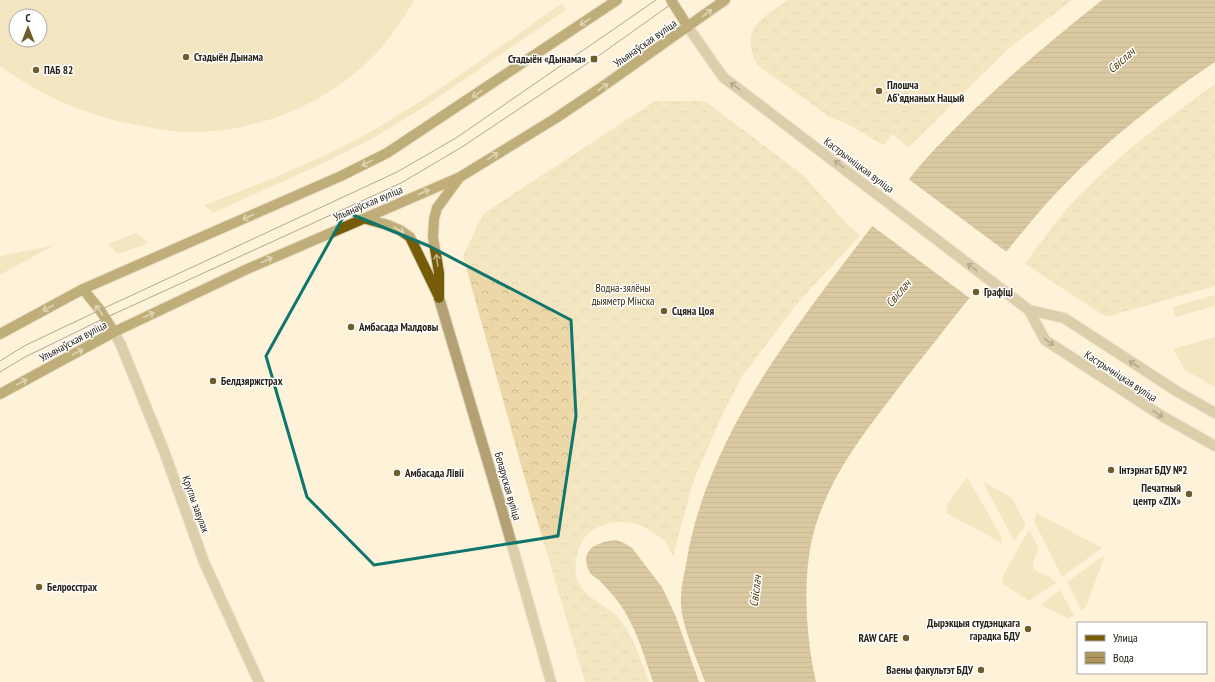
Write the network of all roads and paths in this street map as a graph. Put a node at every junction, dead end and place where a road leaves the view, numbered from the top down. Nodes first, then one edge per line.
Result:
1 (617, 0) edge
2 (671, 0) edge
3 (725, 0) edge
4 (688, 27) junction
5 (460, 177) junction
6 (363, 218) junction
7 (83, 289) junction
8 (439, 298) junction
9 (1029, 310) junction
10 (114, 332) junction
11 (0, 334) edge
12 (0, 394) edge
13 (1215, 413) edge
14 (1215, 446) edge
15 (259, 682) edge
16 (551, 682) edge

1 -> 7 main road
2 - 4 main road
4 -> 3 main road, Ульянаўская вуліца
5 -> 4 main road, Ульянаўская вуліца
9 -> 4 street, Кастрычніцкая вуліца
6 -> 5 main road, Ульянаўская вуліца
8 -> 5 main road
6 -> 8 main road
10 -> 6 main road, Ульянаўская вуліца
10 -> 7 main road
7 -> 11 main road
8 - 16 street, Беларуская вуліца
13 -> 9 street, Кастрычніцкая вуліца
9 -> 14 street, Кастрычніцкая вуліца
12 -> 10 main road, Ульянаўская вуліца
10 - 15 street, Круглы завулак

